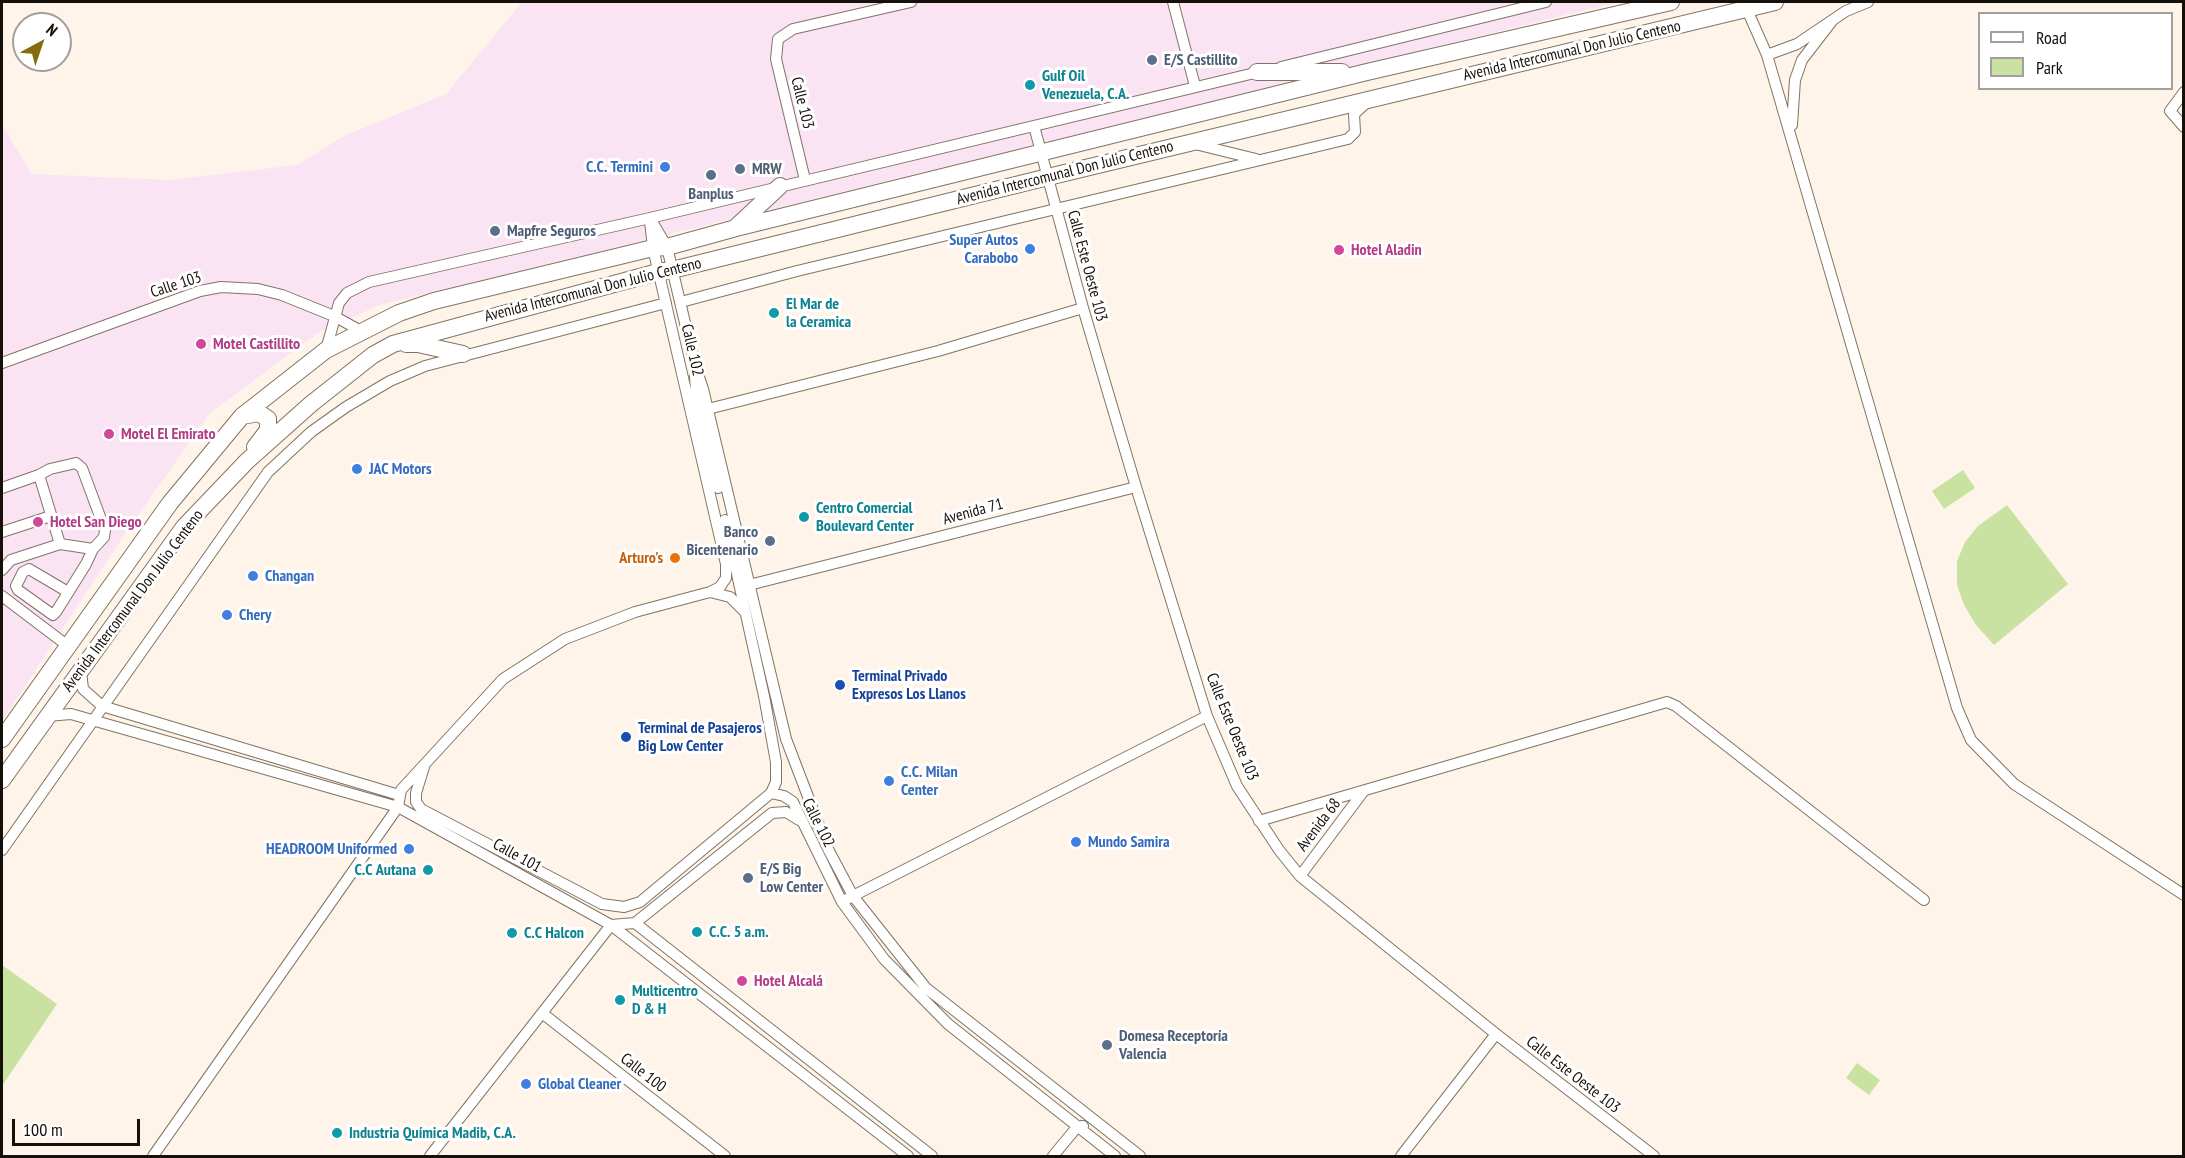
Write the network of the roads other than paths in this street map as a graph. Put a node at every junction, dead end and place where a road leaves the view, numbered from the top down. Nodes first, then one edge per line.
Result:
1 (911, 2) edge
2 (1173, 2) edge
3 (1546, 2) edge
4 (1671, 2) edge
5 (1774, 2) edge
6 (1868, 2) edge
7 (1746, 6) edge
8 (1832, 21) junction
9 (1767, 55) junction
10 (1257, 72) junction
11 (1367, 72) junction
12 (1195, 87) junction
13 (2184, 92) edge
14 (1369, 100) junction
15 (1034, 126) junction
16 (2184, 127) edge
17 (1792, 140) junction
18 (1191, 142) junction
19 (1041, 154) junction
20 (1259, 160) junction
21 (1048, 177) junction
22 (805, 180) junction
23 (780, 186) junction
24 (1057, 209) junction
25 (650, 218) junction
26 (736, 228) junction
27 (660, 248) junction
28 (665, 271) junction
29 (681, 302) junction
30 (666, 303) junction
31 (1083, 308) junction
32 (334, 316) junction
33 (361, 331) junction
34 (393, 344) junction
35 (326, 350) junction
36 (463, 354) junction
37 (2, 363) edge
38 (695, 364) junction
39 (708, 409) junction
40 (242, 416) junction
41 (247, 461) junction
42 (39, 476) junction
43 (1136, 487) junction
44 (2, 488) edge
45 (51, 516) junction
46 (2, 532) edge
47 (60, 544) junction
48 (93, 549) junction
49 (2, 570) edge
50 (749, 585) junction
51 (68, 592) junction
52 (710, 592) junction
53 (2, 596) edge
54 (746, 613) junction
55 (68, 646) junction
56 (81, 670) junction
57 (102, 706) junction
58 (47, 716) junction
59 (1208, 716) junction
60 (92, 720) junction
61 (2, 739) edge
62 (424, 767) junction
63 (2, 780) edge
64 (1363, 791) junction
65 (771, 793) junction
66 (399, 795) junction
67 (398, 807) junction
68 (799, 820) junction
69 (1259, 821) junction
70 (2, 850) edge
71 (686, 864) junction
72 (1300, 876) junction
73 (687, 882) junction
74 (570, 887) junction
75 (2184, 895) edge
76 (853, 896) junction
77 (564, 900) junction
78 (1924, 900) dead end
79 (842, 902) junction
80 (635, 923) junction
81 (611, 925) junction
82 (697, 973) junction
83 (687, 984) junction
84 (542, 1013) junction
85 (1496, 1034) junction
86 (870, 1108) junction
87 (861, 1120) junction
88 (1099, 1125) junction
89 (1077, 1127) junction
90 (1100, 1152) edge
91 (153, 1156) edge
92 (430, 1156) edge
93 (725, 1156) edge
94 (908, 1156) edge
95 (932, 1156) edge
96 (1053, 1156) edge
97 (1115, 1156) edge
98 (1140, 1156) edge
99 (1401, 1156) edge
100 (1654, 1156) edge

1 - 22 street, Calle 103
2 - 12 street
3 - 10 street
4 - 11 main road, Avenida Intercomunal Don Julio Centeno
5 - 7 main road, Avenida Intercomunal Don Julio Centeno
6 - 8 street
7 - 9 street
7 - 14 main road, Avenida Intercomunal Don Julio Centeno
8 - 9 street
8 - 17 street
9 - 17 street
10 - 11 main road
10 - 12 street
11 - 19 main road, Avenida Intercomunal Don Julio Centeno
12 - 15 street
13 - 16 street
14 - 18 main road, Avenida Intercomunal Don Julio Centeno
14 - 20 street, Avenida Intercomunal Don Julio Centeno
15 - 19 street, Calle Este Oeste 103
15 - 22 street
17 - 75 street
18 - 20 street
18 - 21 main road, Avenida Intercomunal Don Julio Centeno
19 - 21 street, Calle Este Oeste 103
19 - 26 main road, Avenida Intercomunal Don Julio Centeno
20 - 24 street, Avenida Intercomunal Don Julio Centeno
21 - 24 street, Calle Este Oeste 103
21 - 28 main road, Avenida Intercomunal Don Julio Centeno
22 - 23 street
23 - 25 street
23 - 26 main road
24 - 29 street, Avenida Intercomunal Don Julio Centeno
24 - 31 street, Calle Este Oeste 103
25 - 27 street, Calle 102
25 - 32 street
26 - 27 main road, Avenida Intercomunal Don Julio Centeno
27 - 28 street, Calle 102
27 - 33 main road, Avenida Intercomunal Don Julio Centeno
28 - 29 street, Calle 102
28 - 30 street, Calle 102
28 - 34 main road, Avenida Intercomunal Don Julio Centeno
29 - 38 street, Calle 102
30 - 36 street, Avenida Intercomunal Don Julio Centeno
30 - 52 street, Calle 102
31 - 39 street
31 - 43 street, Calle Este Oeste 103
32 - 33 street, Calle 103
32 - 35 street
32 - 37 street, Calle 103
33 - 35 main road, Avenida Intercomunal Don Julio Centeno
34 - 36 main road
34 - 41 main road, Avenida Intercomunal Don Julio Centeno
35 - 40 main road, Avenida Intercomunal Don Julio Centeno
36 - 57 street, Avenida Intercomunal Don Julio Centeno
38 - 39 street, Calle 102
38 - 54 street, Calle 102
39 - 50 street, Calle 102
40 - 41 main road
40 - 55 main road, Avenida Intercomunal Don Julio Centeno
41 - 56 main road, Avenida Intercomunal Don Julio Centeno
42 - 44 street
42 - 45 street
42 - 48 street
43 - 50 street, Avenida 71
43 - 59 street, Calle Este Oeste 103
45 - 46 street
45 - 47 street
47 - 48 street
47 - 49 street
48 - 51 street
50 - 76 street, Calle 102
51 - 51 street
52 - 54 street
52 - 62 street
53 - 55 street
54 - 65 street, Calle 102
55 - 61 main road, Avenida Intercomunal Don Julio Centeno
56 - 57 street
56 - 58 main road, Avenida Intercomunal Don Julio Centeno
57 - 60 street, Avenida Intercomunal Don Julio Centeno
57 - 66 street
58 - 60 street, Calle 101
58 - 63 main road, Avenida Intercomunal Don Julio Centeno
59 - 69 street, Calle Este Oeste 103
59 - 76 street
60 - 67 street, Calle 101
60 - 70 street, Avenida Intercomunal Don Julio Centeno
62 - 66 street
62 - 74 street
64 - 69 street
64 - 72 street, Avenida 68
64 - 78 street
65 - 68 street, Calle 102
65 - 71 street
66 - 67 street
67 - 77 street, Calle 101
67 - 91 street
68 - 73 street
68 - 79 street, Calle 102
69 - 72 street, Calle Este Oeste 103
71 - 73 street
71 - 74 street
72 - 85 street, Calle Este Oeste 103
73 - 80 street
74 - 77 street
76 - 79 street
76 - 88 street, Calle 102
77 - 81 street, Calle 101
79 - 89 street, Calle 102
80 - 81 street
80 - 82 street
81 - 83 street, Calle 101
81 - 84 street
82 - 83 street
82 - 86 street
83 - 87 street, Calle 101
84 - 92 street
84 - 93 street, Calle 100
85 - 99 street
85 - 100 street, Calle Este Oeste 103
86 - 87 street
86 - 95 street
87 - 94 street, Calle 101
88 - 89 street
88 - 90 street
88 - 98 street, Calle 102
89 - 90 street, Calle 102
89 - 96 street
90 - 97 street, Calle 102

